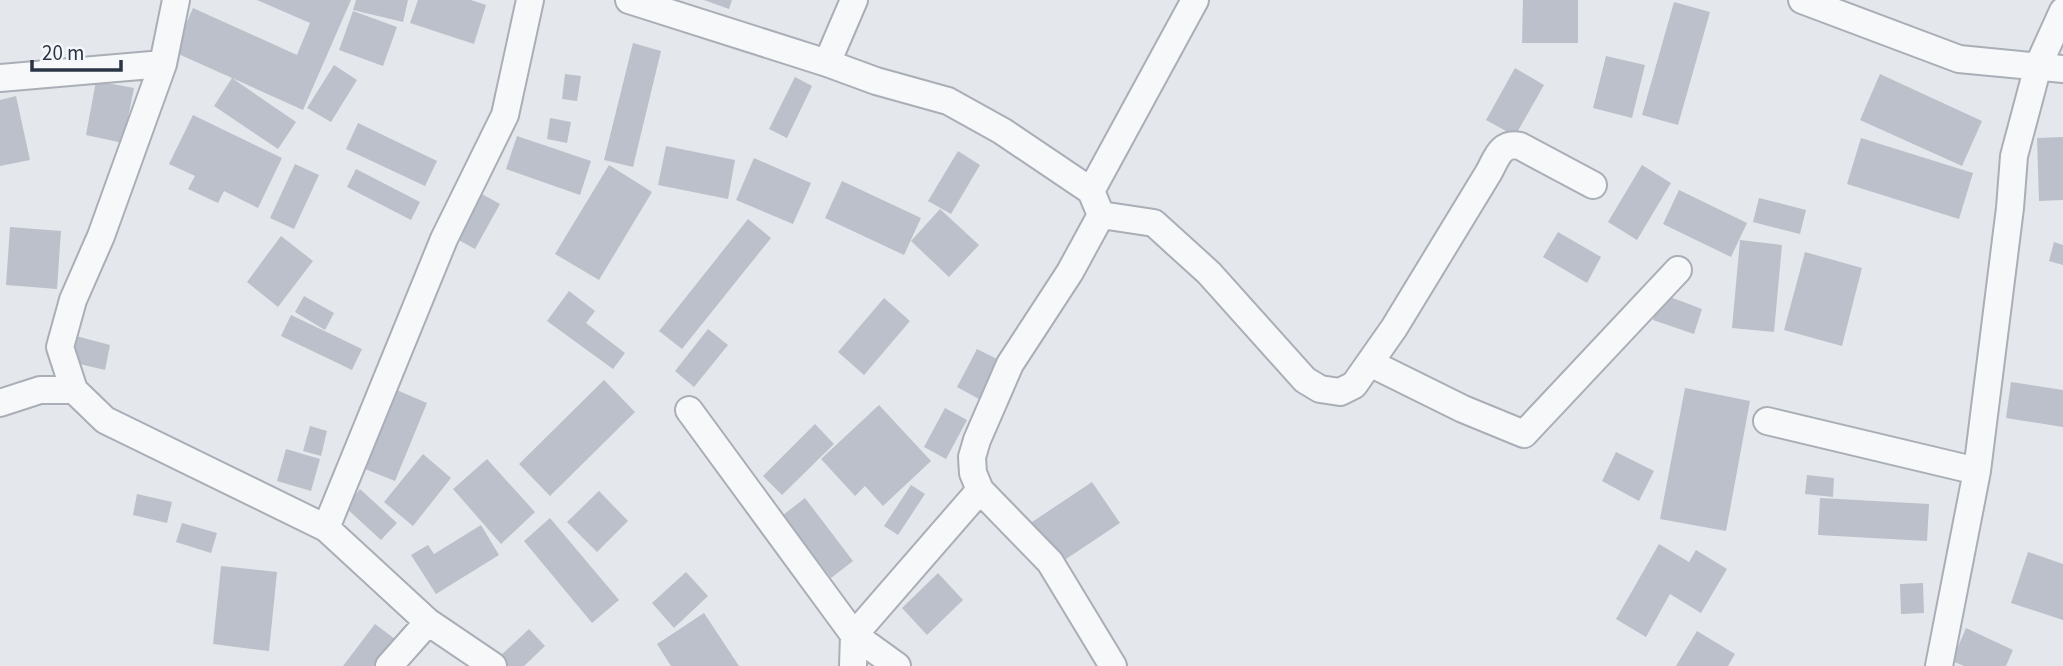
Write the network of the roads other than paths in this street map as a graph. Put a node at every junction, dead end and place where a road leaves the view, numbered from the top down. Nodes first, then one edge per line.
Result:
1 (176, 0) edge
2 (530, 0) edge
3 (629, 0) edge
4 (854, 0) edge
5 (1195, 0) edge
6 (1802, 0) edge
7 (2063, 11) edge
8 (827, 63) junction
9 (163, 64) junction
10 (2051, 68) edge
11 (0, 78) edge
12 (1593, 185) dead end
13 (1096, 203) junction
14 (1678, 270) dead end
15 (60, 347) junction
16 (1370, 362) junction
17 (40, 390) junction
18 (74, 390) junction
19 (0, 403) edge
20 (689, 410) dead end
21 (1767, 421) dead end
22 (1977, 471) junction
23 (980, 490) junction
24 (326, 528) junction
25 (428, 622) junction
26 (854, 635) junction
27 (389, 666) edge
28 (493, 666) edge
29 (853, 666) edge
30 (897, 666) edge
31 (1113, 666) edge
32 (1939, 666) edge

1 - 9 street
2 - 24 street
3 - 8 street
4 - 8 street
5 - 13 street
6 - 10 street
7 - 10 street
8 - 13 street
9 - 11 street
9 - 15 street
10 - 22 street
12 - 16 street
13 - 16 street
13 - 23 street
14 - 16 street
15 - 17 street
15 - 18 street
17 - 18 street
17 - 19 street
18 - 24 street
20 - 26 street
21 - 22 street
22 - 32 street
23 - 26 street
23 - 31 street
24 - 25 street
25 - 27 street
25 - 28 street
26 - 29 street
26 - 30 street

